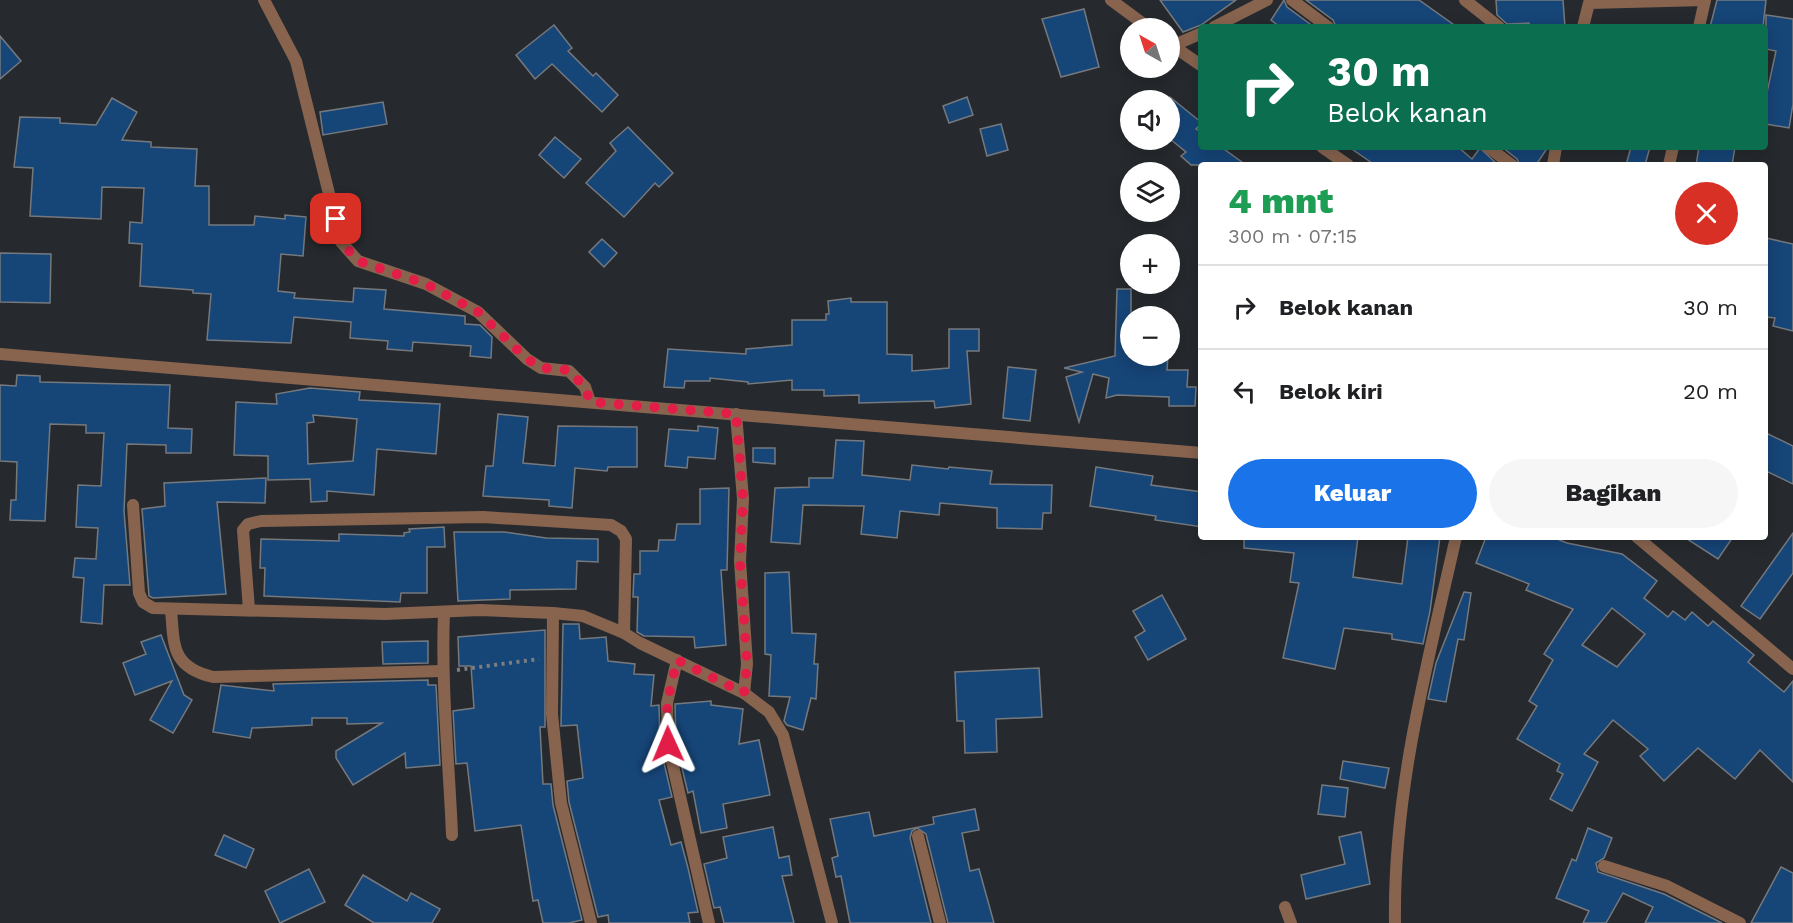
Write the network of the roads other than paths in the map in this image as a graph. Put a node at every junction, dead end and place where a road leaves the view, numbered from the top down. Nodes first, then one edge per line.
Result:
1 (264, 0) edge
2 (1112, 0) edge
3 (1267, 0) edge
4 (1292, 0) edge
5 (1465, 0) edge
6 (1705, 0) edge
7 (1589, 2) edge
8 (1479, 5) edge
9 (1136, 18) edge
10 (1220, 24) edge
11 (1324, 24) edge
12 (1495, 24) edge
13 (1584, 24) edge
14 (1700, 24) edge
15 (1198, 35) edge
16 (1180, 42) edge
17 (1180, 51) edge
18 (1198, 63) edge
19 (1326, 150) edge
20 (1492, 150) edge
21 (1344, 162) edge
22 (1508, 162) edge
23 (0, 354) edge
24 (590, 402) junction
25 (736, 414) junction
26 (1198, 453) edge
27 (134, 505) dead end
28 (1455, 540) edge
29 (1641, 540) edge
30 (249, 610) junction
31 (444, 613) junction
32 (554, 613) junction
33 (171, 617) junction
34 (624, 633) junction
35 (677, 660) junction
36 (1793, 668) edge
37 (442, 671) junction
38 (744, 693) junction
39 (452, 835) dead end
40 (918, 836) dead end
41 (1604, 866) dead end
42 (1285, 907) dead end
43 (591, 923) edge
44 (710, 923) edge
45 (832, 923) edge
46 (940, 923) edge
47 (1291, 923) edge
48 (1395, 923) edge
49 (1740, 923) edge

1 - 24 street
2 - 9 street
3 - 10 street
4 - 11 street
5 - 8 street
6 - 7 street
6 - 14 street
7 - 13 street
8 - 12 street
15 - 16 street
17 - 18 street
19 - 21 street
20 - 22 street
23 - 24 street
24 - 25 street
25 - 26 street
25 - 38 street
27 - 33 street
28 - 48 street
29 - 36 street
30 - 31 street
30 - 33 street
30 - 34 street
31 - 32 street
31 - 37 street
32 - 34 street
32 - 43 street
33 - 37 street
34 - 35 street
35 - 38 street
35 - 44 street
37 - 39 street
38 - 45 street
40 - 46 street
41 - 49 street
42 - 47 street

